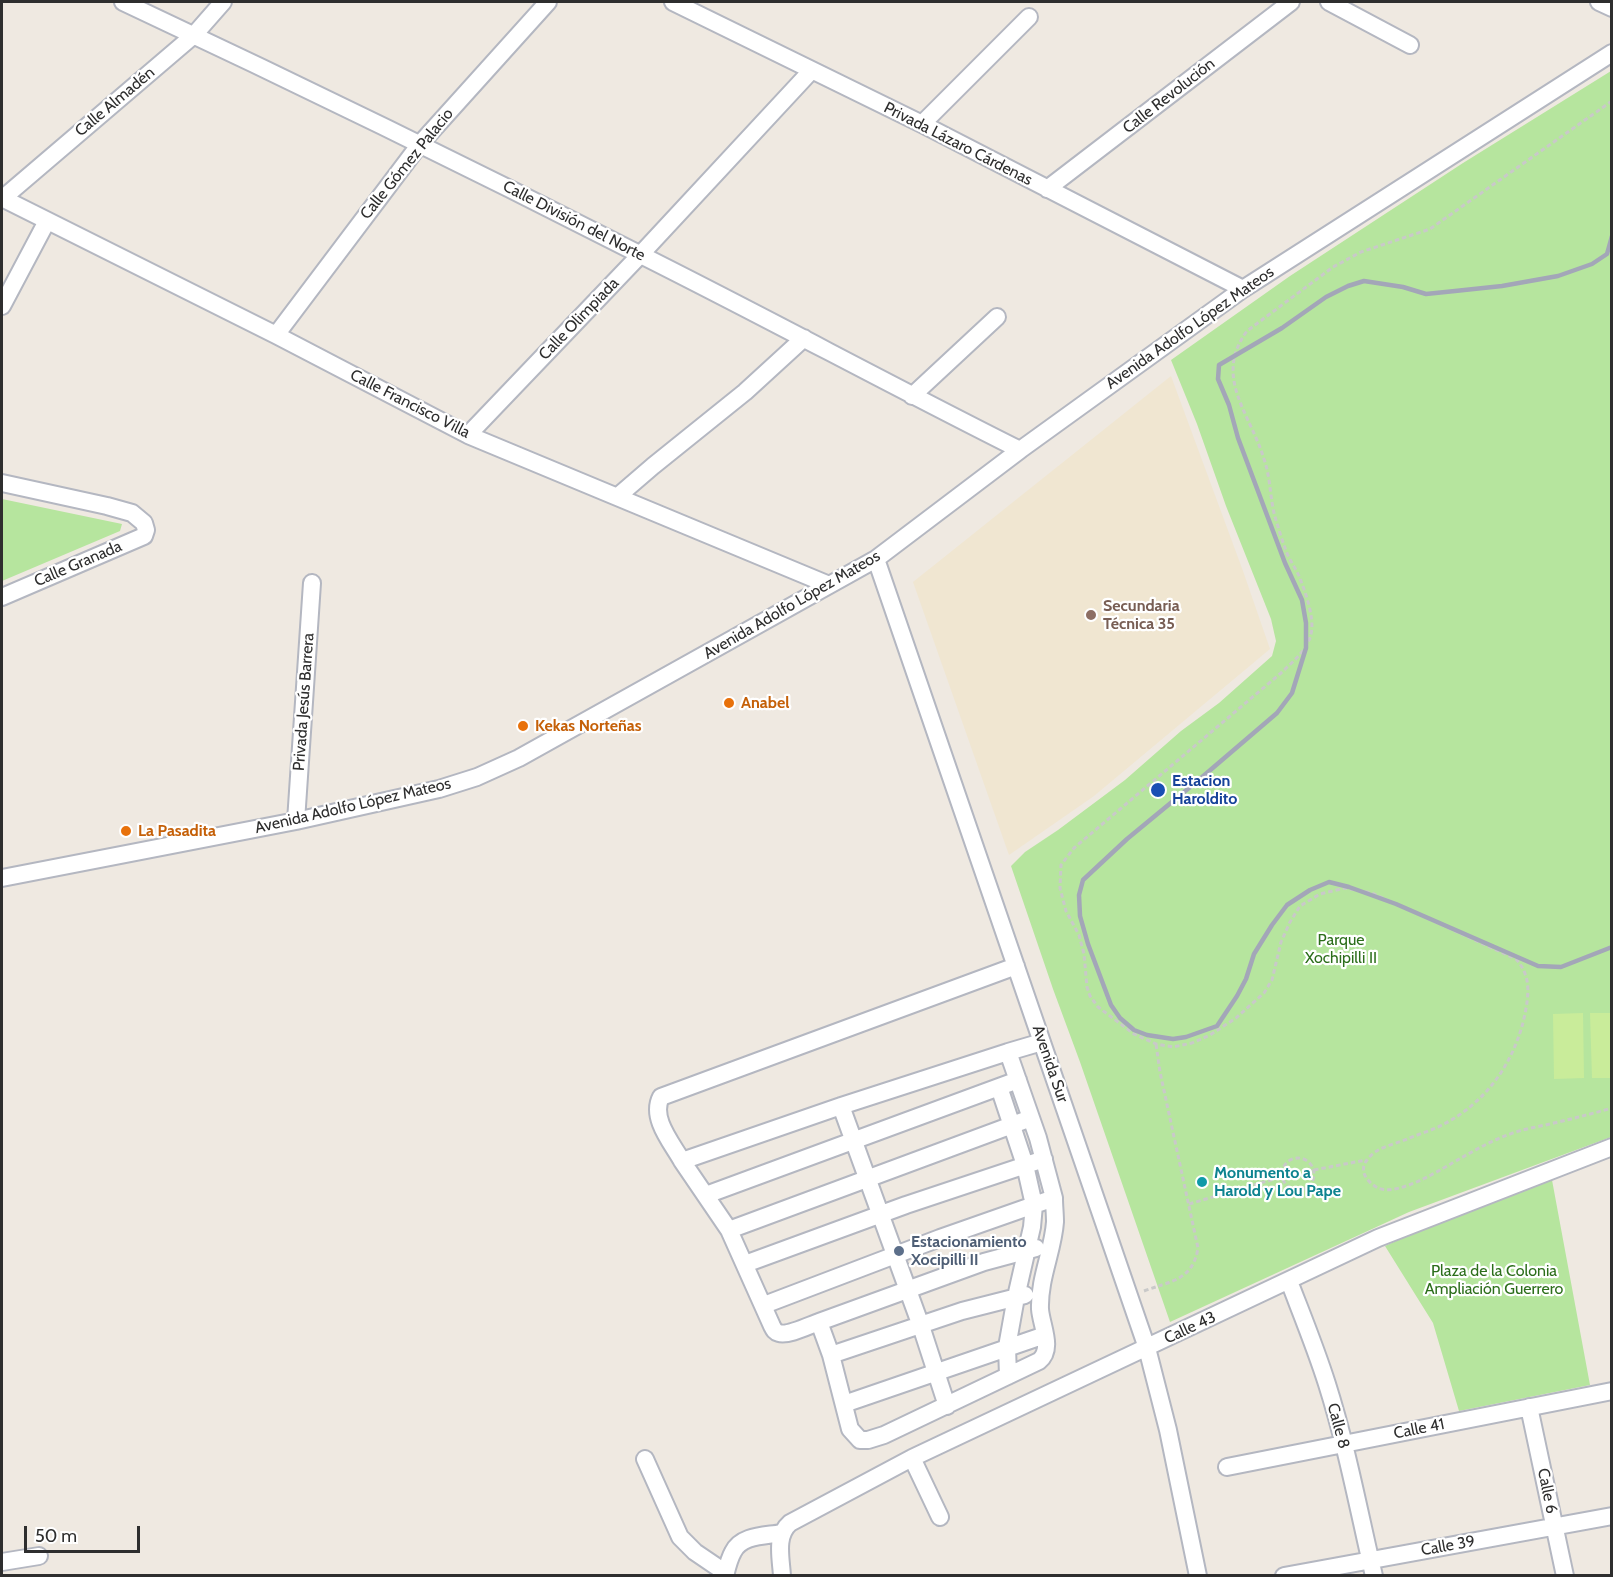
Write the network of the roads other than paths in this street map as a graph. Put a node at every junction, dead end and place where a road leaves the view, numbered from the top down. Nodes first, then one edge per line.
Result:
1 (123, 2) edge
2 (223, 2) edge
3 (548, 2) edge
4 (673, 2) edge
5 (1291, 2) edge
6 (1329, 2) edge
7 (1599, 2) edge
8 (1611, 8) edge
9 (1029, 17) dead end
10 (194, 35) junction
11 (1410, 45) dead end
12 (1611, 53) edge
13 (811, 70) junction
14 (922, 124) junction
15 (420, 144) junction
16 (1047, 189) junction
17 (2, 199) edge
18 (47, 221) junction
19 (641, 254) junction
20 (1243, 289) junction
21 (2, 306) edge
22 (997, 317) dead end
23 (276, 335) junction
24 (804, 338) junction
25 (912, 396) junction
26 (468, 435) junction
27 (1020, 450) junction
28 (2, 483) edge
29 (617, 497) junction
30 (876, 560) junction
31 (312, 583) dead end
32 (830, 585) junction
33 (2, 597) edge
34 (296, 821) junction
35 (2, 878) edge
36 (1016, 966) junction
37 (1042, 1042) junction
38 (1008, 1052) junction
39 (1018, 1080) junction
40 (999, 1087) junction
41 (841, 1106) junction
42 (1031, 1118) junction
43 (1012, 1125) junction
44 (854, 1140) junction
45 (1611, 1147) edge
46 (1044, 1159) junction
47 (682, 1161) junction
48 (1025, 1165) junction
49 (868, 1178) junction
50 (706, 1195) junction
51 (1054, 1198) junction
52 (1034, 1205) junction
53 (881, 1214) junction
54 (729, 1230) junction
55 (1051, 1244) junction
56 (1026, 1250) junction
57 (896, 1255) junction
58 (745, 1264) junction
59 (1289, 1281) junction
60 (908, 1289) junction
61 (1041, 1291) junction
62 (1016, 1298) junction
63 (764, 1305) junction
64 (819, 1322) junction
65 (921, 1326) junction
66 (1045, 1335) junction
67 (1007, 1347) junction
68 (1147, 1348) junction
69 (831, 1355) junction
70 (936, 1372) junction
71 (1008, 1376) junction
72 (1611, 1391) edge
73 (844, 1404) junction
74 (947, 1406) junction
75 (1529, 1407) junction
76 (1344, 1444) junction
77 (912, 1458) junction
78 (645, 1459) dead end
79 (1227, 1467) dead end
80 (1611, 1516) edge
81 (940, 1517) dead end
82 (1555, 1527) junction
83 (781, 1533) junction
84 (39, 1556) dead end
85 (2, 1562) edge
86 (1372, 1568) edge
87 (725, 1574) edge
88 (782, 1575) edge
89 (1198, 1575) edge
90 (1284, 1575) edge
91 (1565, 1575) edge

1 - 10 street, Calle División del Norte
2 - 10 street, Calle Almadén
3 - 15 street, Calle Gómez Palacio
4 - 13 street, Privada Lázaro Cárdenas
5 - 16 street, Calle Revolución
6 - 11 street
7 - 8 street
9 - 14 street
10 - 15 street, Calle División del Norte
10 - 17 street, Calle Almadén
12 - 20 street, Avenida Adolfo López Mateos
13 - 14 street, Privada Lázaro Cárdenas
13 - 19 street, Calle Olimpiada
14 - 16 street, Privada Lázaro Cárdenas
15 - 19 street, Calle División del Norte
15 - 23 street, Calle Gómez Palacio
16 - 20 street, Privada Lázaro Cárdenas
17 - 18 street, Calle Francisco Villa
18 - 21 street
18 - 23 street, Calle Francisco Villa
19 - 24 street, Calle División del Norte
19 - 26 street, Calle Olimpiada
20 - 27 street, Avenida Adolfo López Mateos
22 - 25 street
23 - 26 street, Calle Francisco Villa
24 - 25 street, Calle División del Norte
24 - 29 street
25 - 27 street, Calle División del Norte
26 - 29 street, Calle Francisco Villa
27 - 30 street, Avenida Adolfo López Mateos
28 - 33 street, Calle Granada
29 - 32 street, Calle Francisco Villa
30 - 32 street, Avenida Adolfo López Mateos
30 - 36 street, Avenida Sur
31 - 34 street, Privada Jesús Barrera
32 - 34 street, Avenida Adolfo López Mateos
34 - 35 street, Avenida Adolfo López Mateos
36 - 37 street, Avenida Sur
36 - 47 street
37 - 38 street
37 - 68 street, Avenida Sur
38 - 39 street
38 - 41 street
39 - 40 street
39 - 42 street
40 - 43 street
40 - 44 street
41 - 44 street
41 - 47 street
42 - 43 street
42 - 46 street
43 - 48 street
43 - 49 street
44 - 49 street
44 - 50 street
45 - 59 street, Calle 43
46 - 48 street
46 - 51 street
47 - 50 street
48 - 52 street
48 - 53 street
49 - 53 street
49 - 54 street
50 - 54 street
51 - 52 street
51 - 55 street
52 - 56 street
52 - 57 street
53 - 57 street
53 - 58 street
54 - 58 street
55 - 56 street
55 - 61 street
56 - 60 street
56 - 62 street
57 - 60 street
57 - 63 street
58 - 63 street
59 - 68 street, Calle 43
59 - 76 street, Calle 8
60 - 64 street
60 - 65 street
61 - 62 street
61 - 66 street
62 - 65 street
62 - 67 street
63 - 64 street
64 - 69 street
65 - 69 street
65 - 70 street
66 - 67 street
66 - 71 street
67 - 70 street
67 - 71 street
68 - 77 street, Calle 43
68 - 89 street, Avenida Sur
69 - 73 street
70 - 73 street
70 - 74 street
71 - 74 street
72 - 75 street, Calle 41
73 - 74 street
75 - 76 street, Calle 41
75 - 82 street, Calle 6
76 - 79 street, Calle 41
76 - 86 street, Calle 8
77 - 81 street
77 - 83 street, Calle 43
78 - 87 street
80 - 82 street, Calle 39
82 - 86 street, Calle 39
82 - 91 street, Calle 6
83 - 87 street
83 - 88 street
84 - 85 street
86 - 90 street, Calle 39

